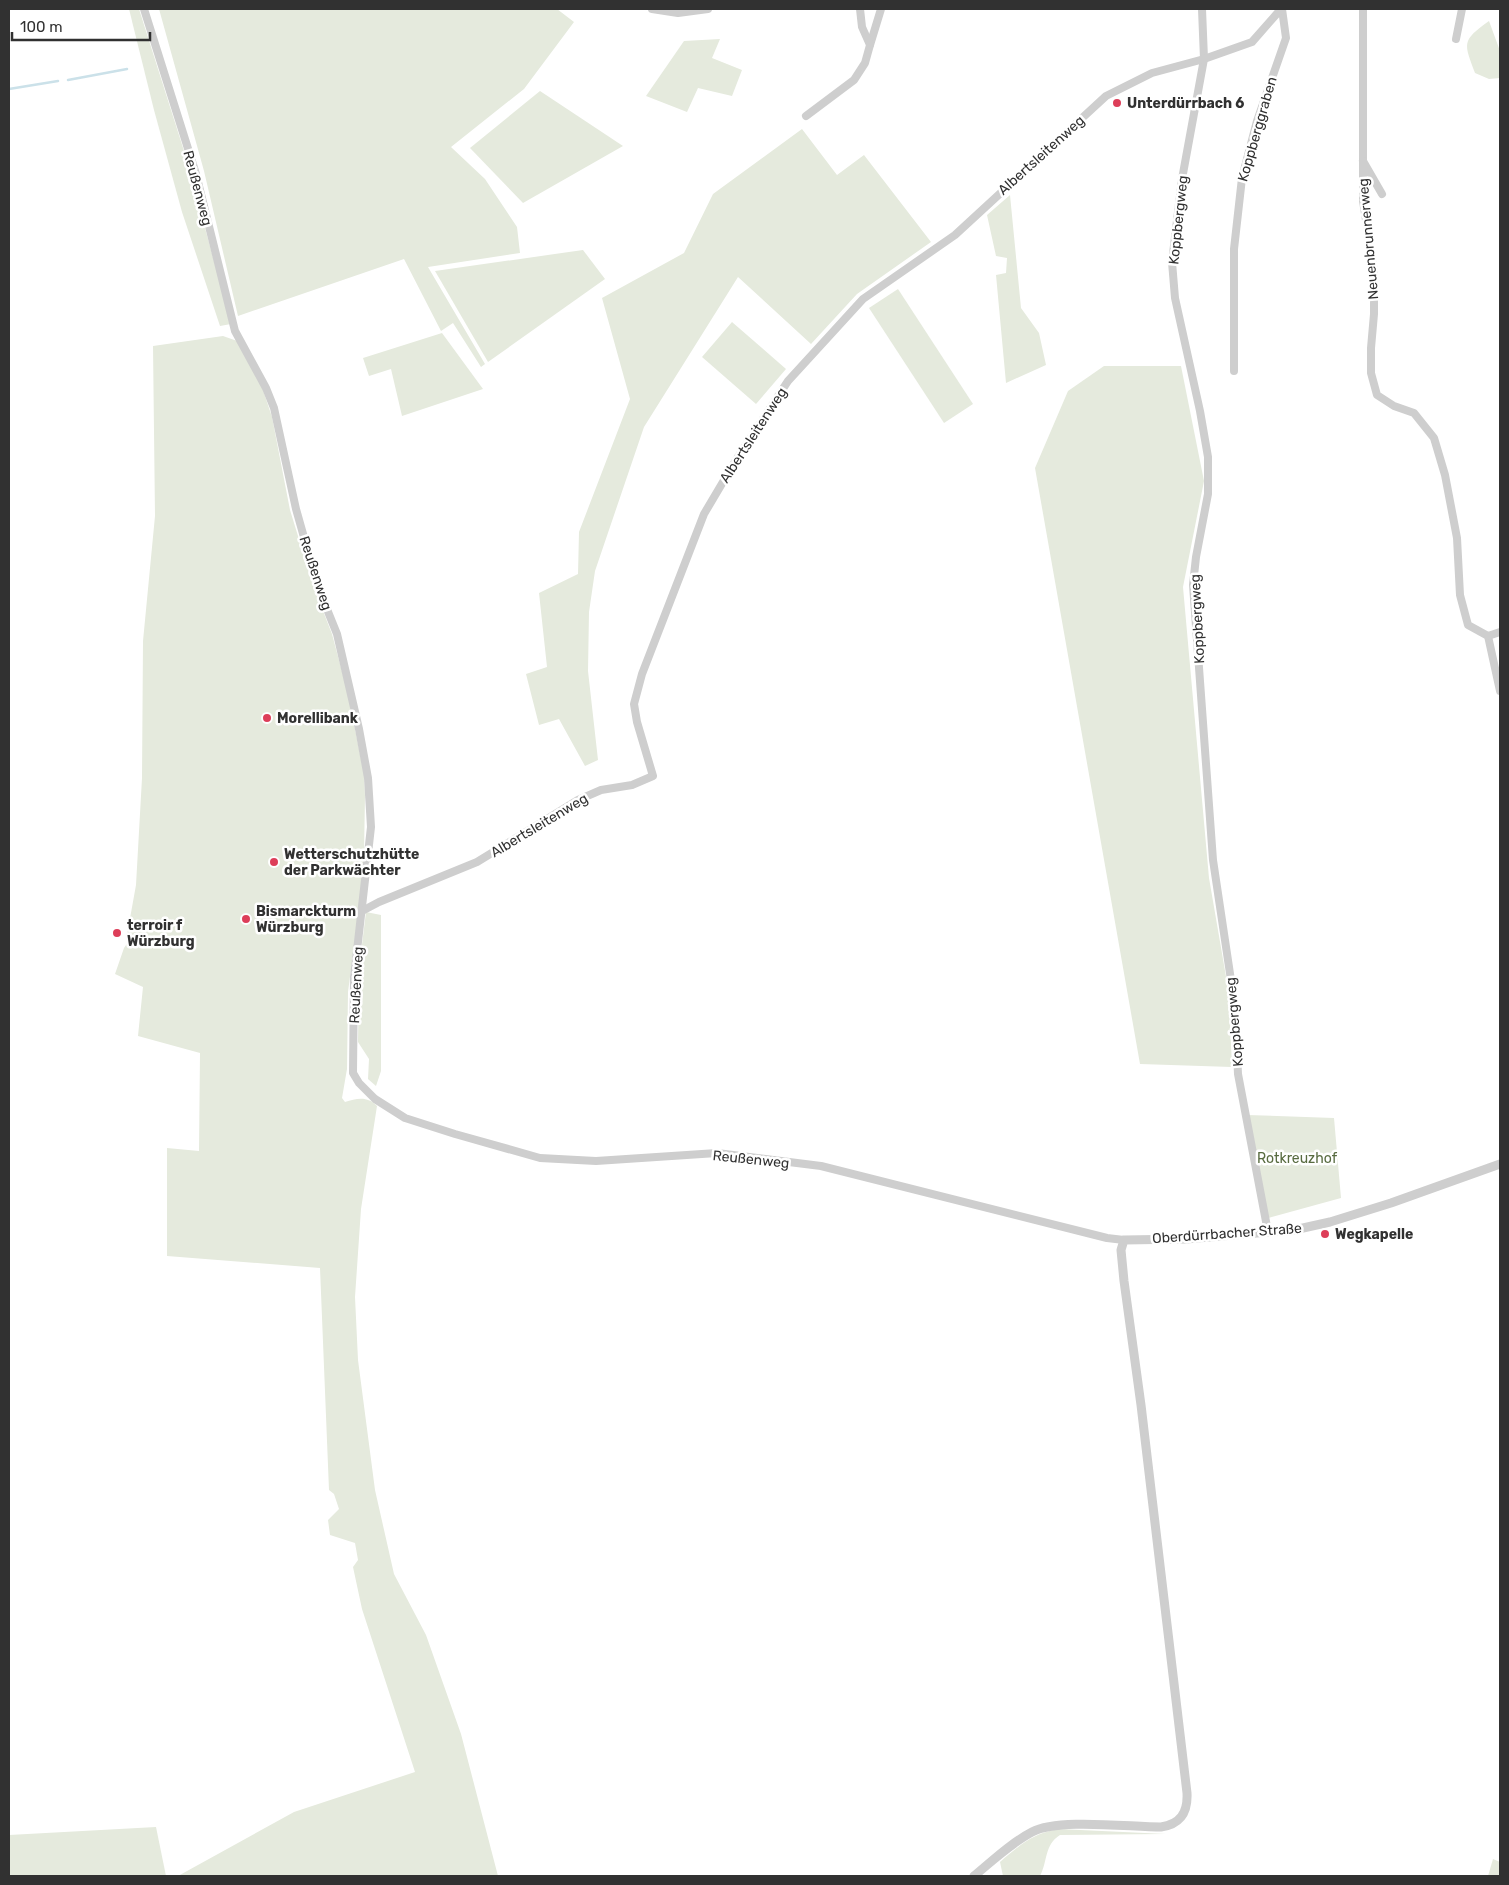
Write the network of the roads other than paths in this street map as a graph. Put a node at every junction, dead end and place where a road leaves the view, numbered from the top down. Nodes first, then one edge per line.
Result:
1 (144, 9) edge
2 (652, 9) edge
3 (708, 9) edge
4 (860, 9) edge
5 (881, 9) edge
6 (1202, 9) edge
7 (1281, 9) edge
8 (1363, 9) edge
9 (1462, 9) edge
10 (1456, 39) dead end
11 (870, 45) junction
12 (1204, 58) junction
13 (806, 116) dead end
14 (1362, 160) junction
15 (1382, 194) dead end
16 (1234, 371) dead end
17 (1500, 632) edge
18 (1488, 636) junction
19 (1500, 691) edge
20 (362, 911) junction
21 (1500, 1164) edge
22 (1268, 1232) junction
23 (1124, 1240) junction
24 (974, 1876) edge

1 - 20 street, Reußenweg
2 - 3 street
4 - 11 street
5 - 11 street
6 - 12 street, Koppbergweg
7 - 12 street, Albertsleitenweg
7 - 16 street, Koppberggraben
8 - 14 street, Neuenbrunnerweg
9 - 10 street
11 - 13 street
12 - 20 street, Albertsleitenweg
12 - 22 street, Koppbergweg
14 - 15 street
14 - 18 street, Neuenbrunnerweg
17 - 18 street
18 - 19 street
20 - 23 street, Reußenweg
21 - 22 street, Oberdürrbacher Straße
22 - 23 street, Oberdürrbacher Straße
23 - 24 street

